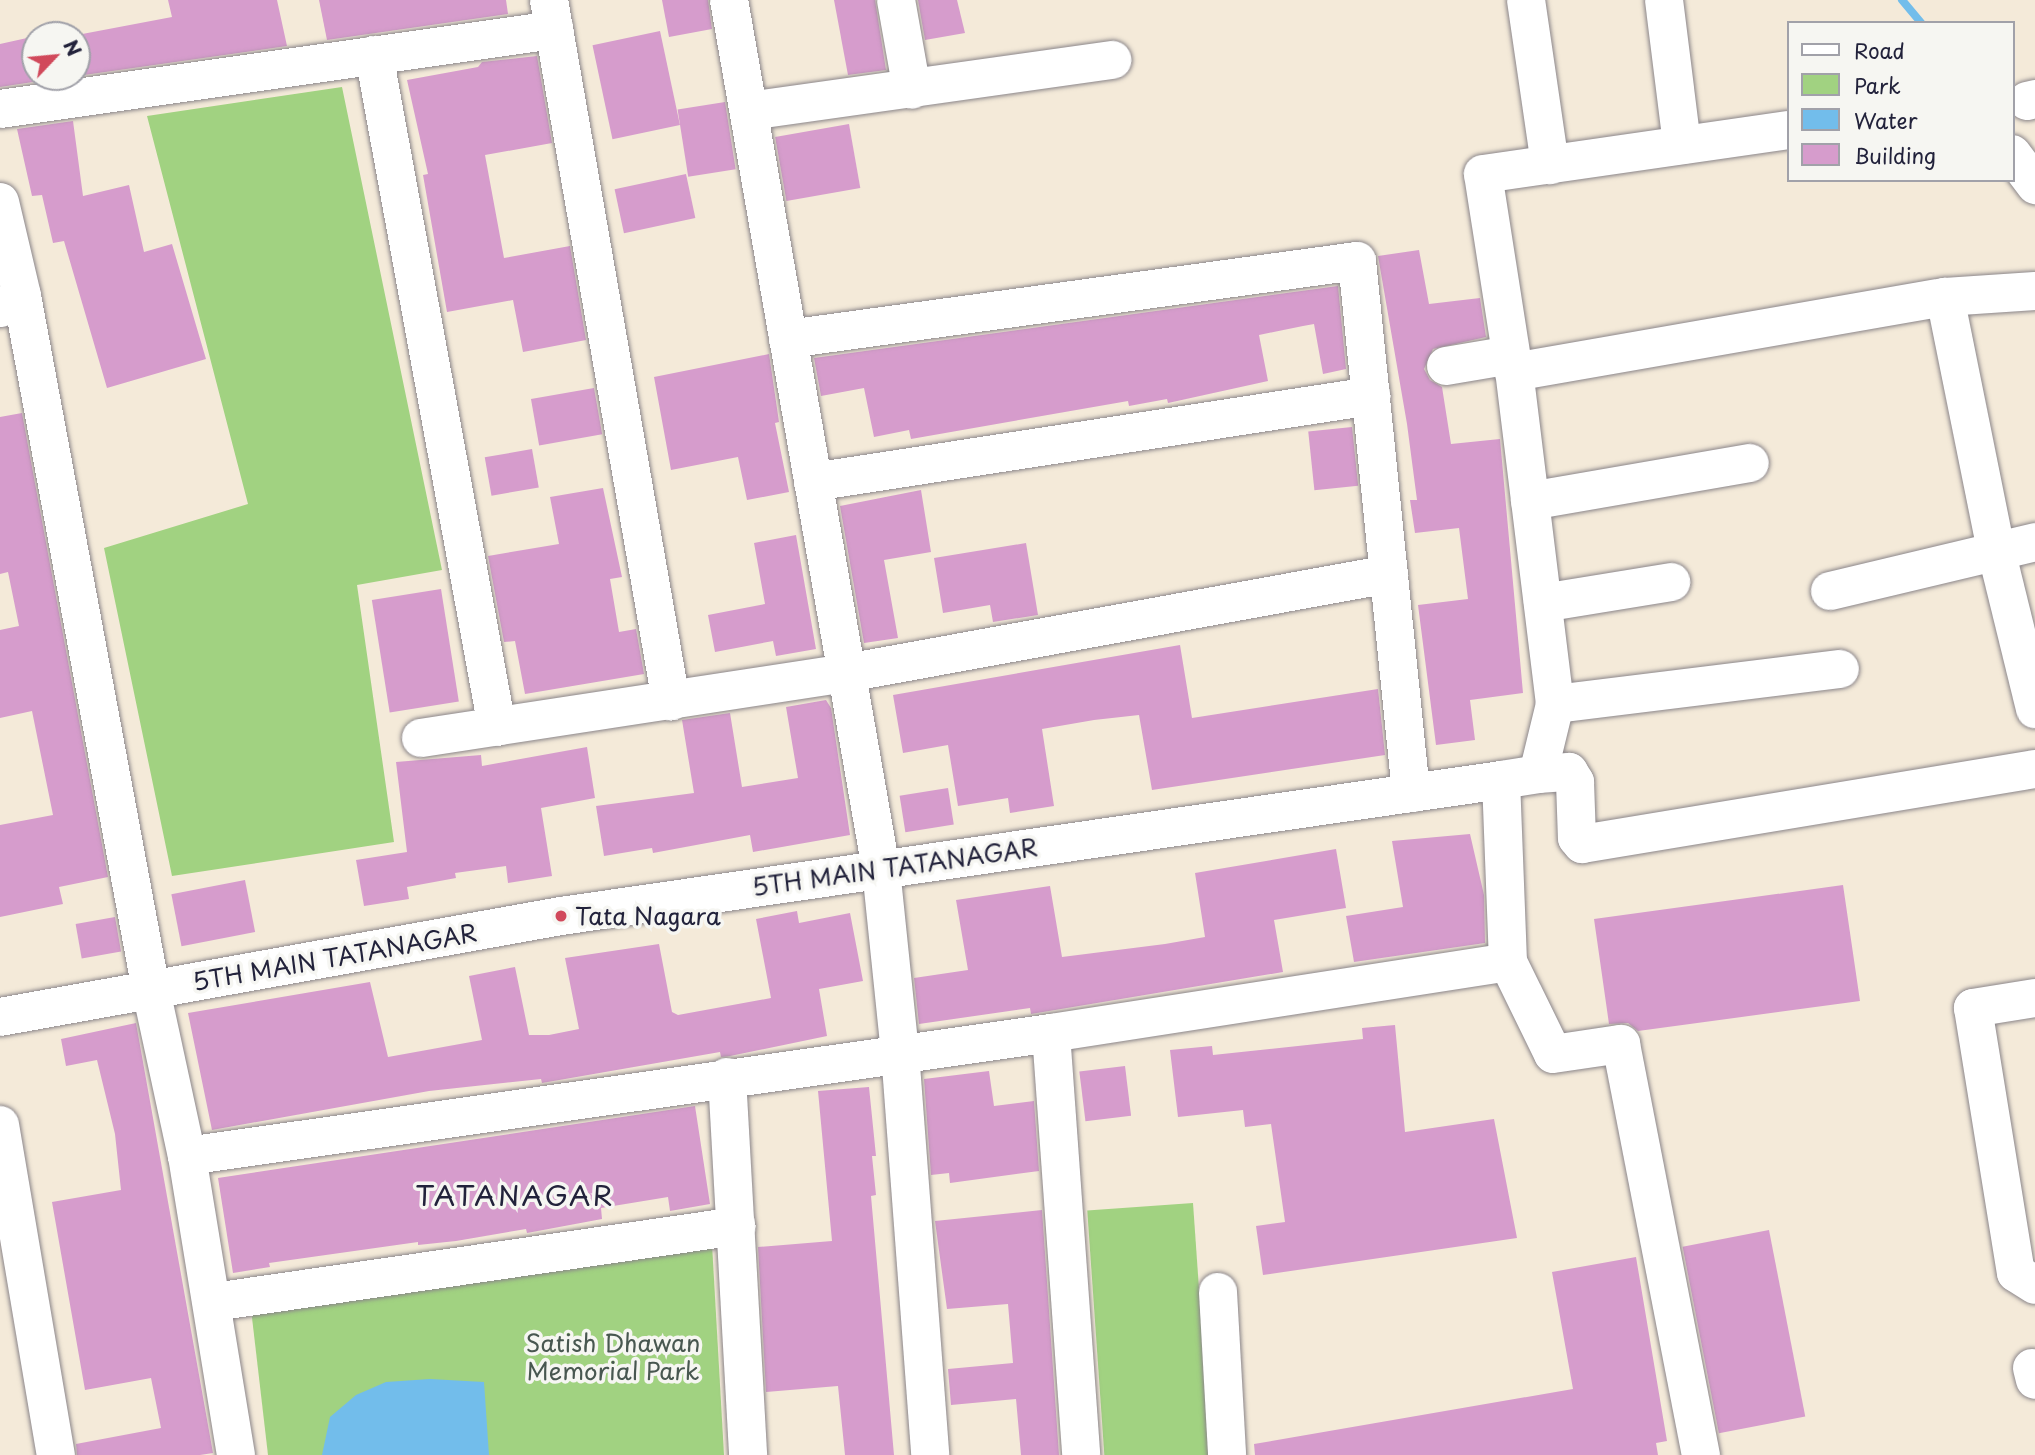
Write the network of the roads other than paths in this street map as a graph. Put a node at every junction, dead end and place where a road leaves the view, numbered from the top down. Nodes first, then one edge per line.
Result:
1 (729, 0) edge
2 (896, 0) edge
3 (1526, 0) edge
4 (1664, 0) edge
5 (552, 15) edge
6 (374, 55) junction
7 (1112, 60) dead end
8 (912, 90) junction
9 (0, 109) edge
10 (749, 111) junction
11 (1786, 130) edge
12 (1682, 145) junction
13 (2014, 157) edge
14 (1550, 165) junction
15 (2035, 185) edge
16 (0, 201) edge
17 (2035, 291) edge
18 (1945, 298) junction
19 (11, 302) edge
20 (788, 339) junction
21 (1513, 364) junction
22 (1446, 366) dead end
23 (1371, 396) junction
24 (1750, 463) dead end
25 (813, 482) junction
26 (1530, 501) junction
27 (2035, 542) edge
28 (1996, 550) junction
29 (1389, 574) junction
30 (1671, 582) dead end
31 (1830, 592) dead end
32 (1543, 603) junction
33 (1840, 669) dead end
34 (847, 673) junction
35 (671, 701) junction
36 (1555, 704) junction
37 (2035, 709) edge
38 (497, 727) junction
39 (421, 738) dead end
40 (2035, 769) edge
41 (1520, 777) junction
42 (1412, 793) junction
43 (881, 869) junction
44 (1508, 962) junction
45 (151, 990) junction
46 (2035, 998) edge
47 (0, 1017) edge
48 (1051, 1033) junction
49 (900, 1052) junction
50 (727, 1077) junction
51 (0, 1125) edge
52 (187, 1156) junction
53 (737, 1226) junction
54 (2035, 1285) edge
55 (1218, 1292) dead end
56 (214, 1302) junction
57 (56, 1455) edge
58 (236, 1455) edge
59 (748, 1455) edge
60 (930, 1455) edge
61 (1081, 1455) edge
62 (1227, 1455) edge
63 (1701, 1455) edge

1 - 10 street
2 - 8 street
3 - 14 street
4 - 12 street
5 - 6 street
5 - 35 street
6 - 9 street
6 - 38 street
7 - 8 street
8 - 10 street
10 - 20 street
11 - 12 street
12 - 14 street
13 - 15 street
14 - 21 street
16 - 19 street
17 - 18 street
18 - 21 street
18 - 28 street
19 - 45 street
20 - 23 street
20 - 25 street
21 - 22 street
21 - 26 street
23 - 25 street
23 - 29 street
24 - 26 street
25 - 34 street
26 - 32 street
27 - 28 street
28 - 31 street
28 - 37 street
29 - 34 street
29 - 42 street
30 - 32 street
32 - 36 street
33 - 36 street
34 - 35 street
34 - 43 street
35 - 38 street
36 - 41 street
38 - 39 street
40 - 41 street, 5TH MAIN TATANAGAR
41 - 42 street, 5TH MAIN TATANAGAR
41 - 44 street
42 - 43 street, 5TH MAIN TATANAGAR
43 - 45 street, 5TH MAIN TATANAGAR
43 - 49 street
44 - 48 street
44 - 63 street
45 - 47 street, 5TH MAIN TATANAGAR
45 - 52 street
46 - 54 street
48 - 49 street
48 - 61 street
49 - 50 street
49 - 60 street
50 - 52 street
50 - 53 street
51 - 57 street
52 - 56 street
53 - 56 street
53 - 59 street
55 - 62 street
56 - 58 street

